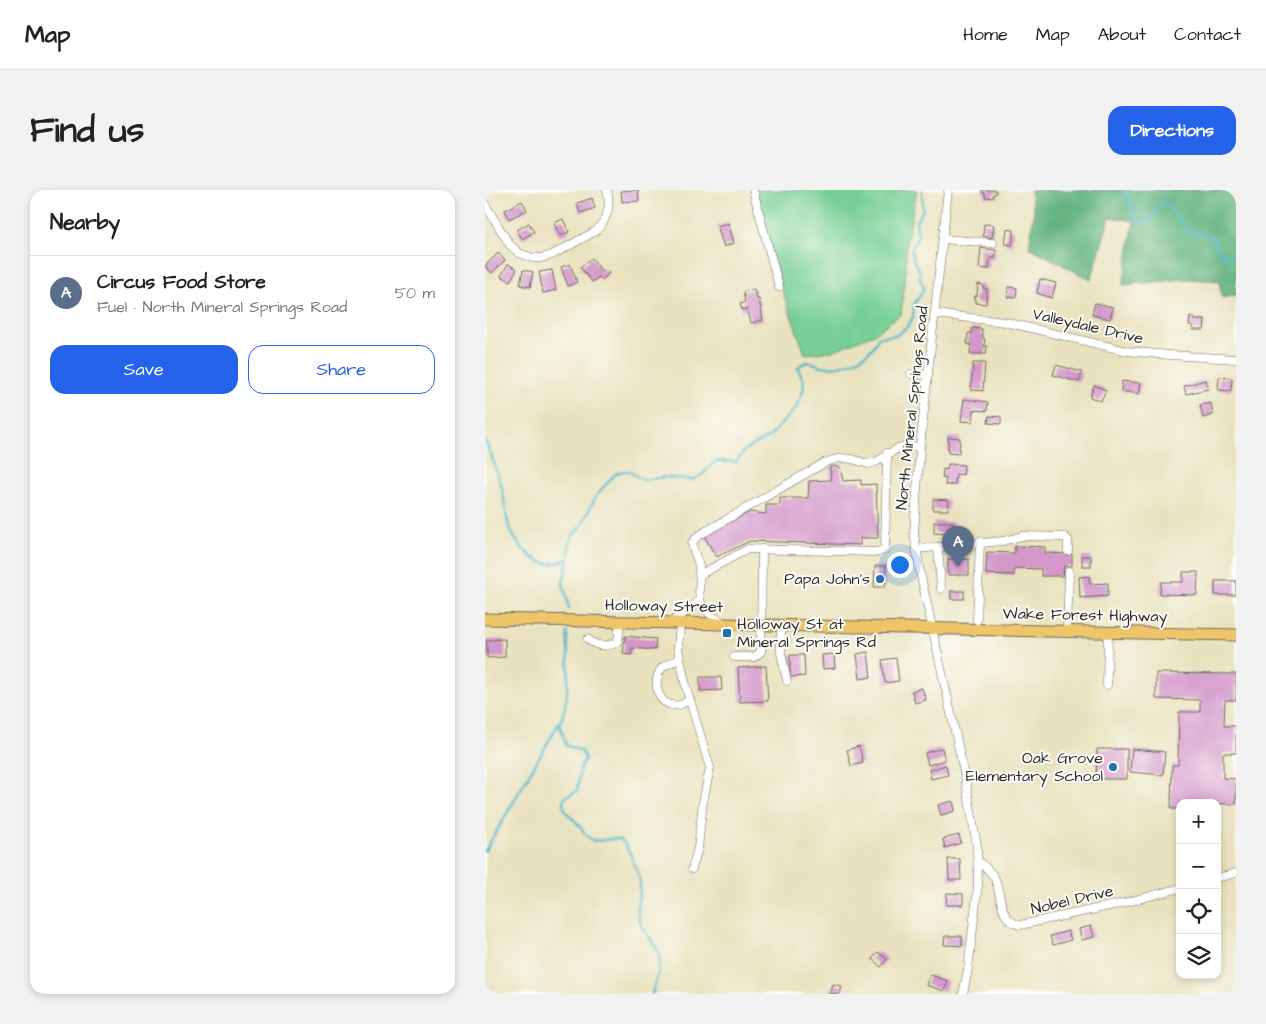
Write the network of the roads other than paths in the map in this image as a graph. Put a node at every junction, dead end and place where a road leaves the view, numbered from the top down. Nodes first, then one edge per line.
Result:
1 (607, 190) edge
2 (753, 190) edge
3 (948, 190) edge
4 (485, 204) edge
5 (943, 239) junction
6 (993, 243) dead end
7 (779, 286) dead end
8 (935, 314) junction
9 (1236, 359) edge
10 (911, 374) dead end
11 (928, 375) junction
12 (921, 447) junction
13 (887, 453) junction
14 (980, 542) junction
15 (938, 547) junction
16 (762, 549) junction
17 (916, 549) junction
18 (1068, 551) dead end
19 (1069, 571) dead end
20 (699, 575) junction
21 (941, 589) dead end
22 (699, 600) junction
23 (485, 619) edge
24 (977, 620) dead end
25 (620, 621) junction
26 (675, 623) junction
27 (725, 624) junction
28 (760, 624) junction
29 (781, 625) junction
30 (933, 628) junction
31 (1067, 631) junction
32 (1108, 632) junction
33 (1236, 635) edge
34 (587, 639) dead end
35 (734, 657) dead end
36 (680, 659) junction
37 (787, 681) dead end
38 (1107, 685) dead end
39 (690, 700) junction
40 (979, 861) junction
41 (692, 869) dead end
42 (1236, 873) edge
43 (1221, 877) edge
44 (1176, 889) edge
45 (963, 994) edge

1 - 4 street
2 - 7 street
3 - 5 street, North Mineral Springs Road
5 - 6 street
5 - 8 street, North Mineral Springs Road
8 - 9 street, Valleydale Drive
8 - 11 street, North Mineral Springs Road
10 - 11 street
11 - 12 street, North Mineral Springs Road
12 - 13 street
12 - 17 street, North Mineral Springs Road
13 - 16 street
13 - 20 street
14 - 15 street
14 - 18 street
14 - 24 street
15 - 17 street
15 - 21 street
16 - 20 street
16 - 28 street
17 - 30 street, North Mineral Springs Road
19 - 31 street
20 - 22 street
22 - 26 street
22 - 27 street
23 - 25 highway, Holloway Street
25 - 26 highway, Holloway Street
25 - 34 street
26 - 27 highway, Holloway Street
26 - 36 street
27 - 28 highway, Holloway Street
28 - 29 highway, Holloway Street
28 - 35 street
29 - 30 highway, Holloway Street
29 - 37 street
30 - 31 highway, Wake Forest Highway
30 - 40 street, North Mineral Springs Road
31 - 32 highway, Wake Forest Highway
32 - 33 highway, Wake Forest Highway
32 - 38 street
36 - 39 street
36 - 39 street
39 - 41 street
40 - 44 street, Nobel Drive
40 - 45 street, North Mineral Springs Road
42 - 43 street

